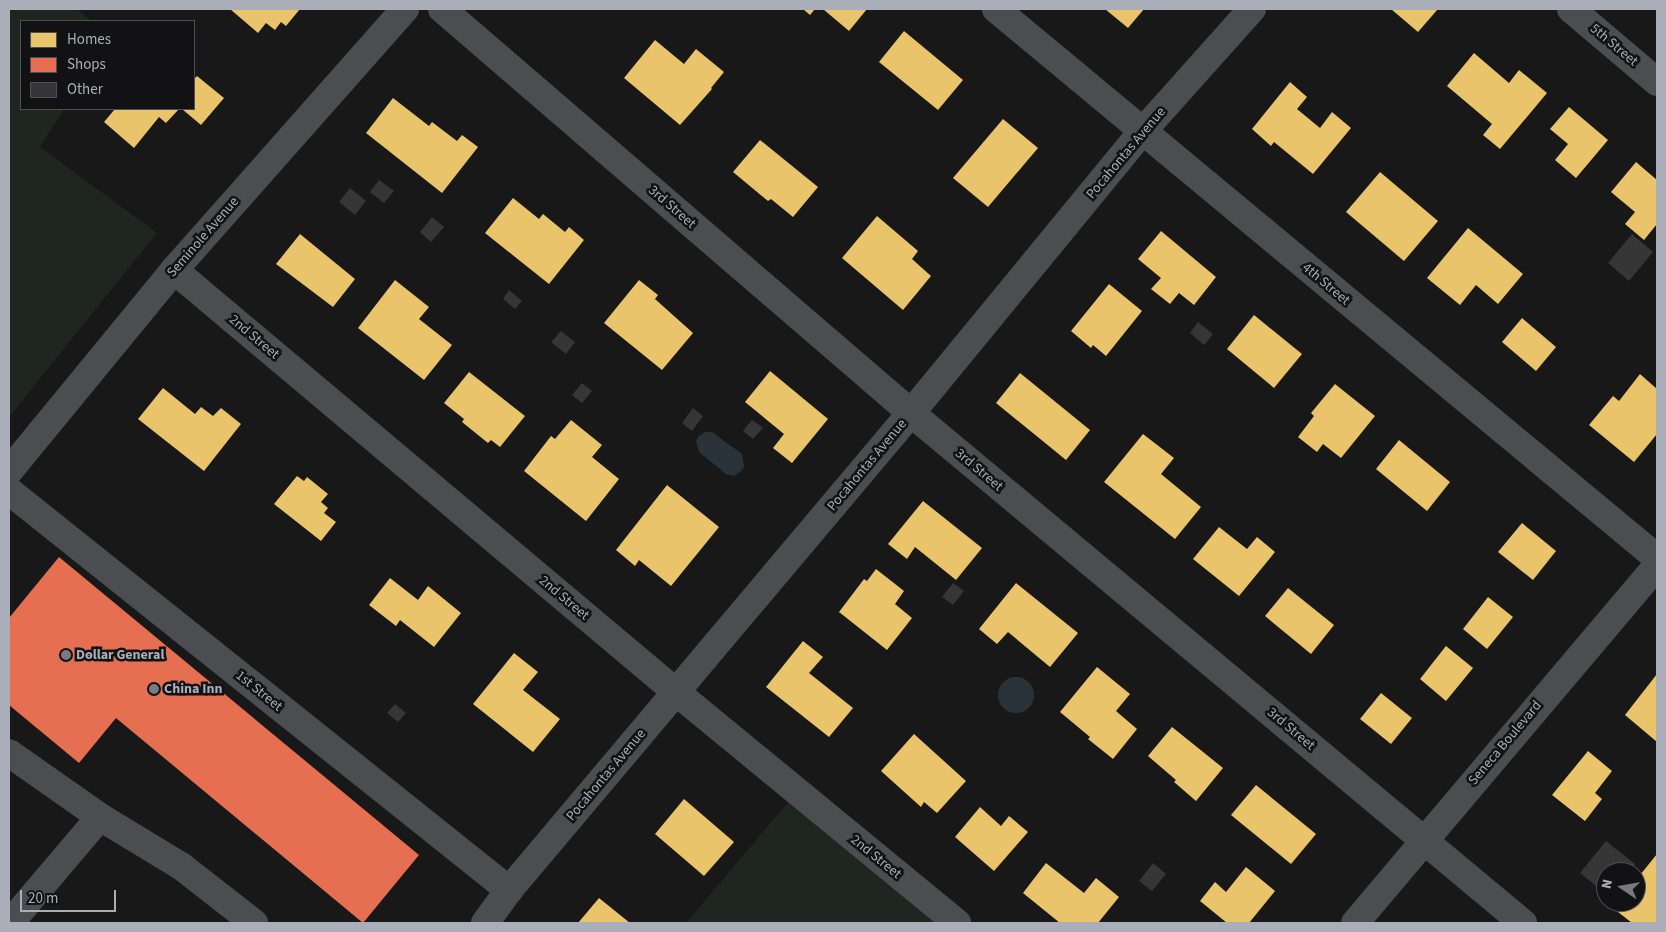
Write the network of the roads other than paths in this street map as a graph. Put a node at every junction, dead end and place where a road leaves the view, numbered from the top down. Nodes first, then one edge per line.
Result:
1 (405, 9) edge
2 (442, 9) edge
3 (996, 9) edge
4 (1252, 9) edge
5 (1571, 9) edge
6 (1657, 82) edge
7 (1142, 132) junction
8 (174, 270) junction
9 (911, 414) junction
10 (9, 470) edge
11 (9, 491) edge
12 (1657, 558) edge
13 (1657, 565) edge
14 (676, 692) junction
15 (9, 753) edge
16 (100, 817) junction
17 (1424, 839) junction
18 (509, 890) junction
19 (10, 923) edge
20 (254, 923) edge
21 (485, 923) edge
22 (957, 923) edge
23 (1355, 923) edge
24 (1524, 923) edge

1 - 8 street, Seminole Avenue
2 - 9 street, 3rd Street
3 - 7 street, 4th Street
4 - 7 street, Pocahontas Avenue
5 - 6 street, 5th Street
7 - 9 street, Pocahontas Avenue
7 - 12 street, 4th Street
8 - 10 street, Seminole Avenue
8 - 14 street, 2nd Street
9 - 14 street, Pocahontas Avenue
9 - 17 street, 3rd Street
11 - 18 street, 1st Street
13 - 17 street, Seneca Boulevard
14 - 18 street, Pocahontas Avenue
14 - 22 street, 2nd Street
15 - 16 street
16 - 19 street
16 - 20 street
17 - 23 street, Seneca Boulevard
17 - 24 street, 3rd Street
18 - 21 street, Pocahontas Avenue

